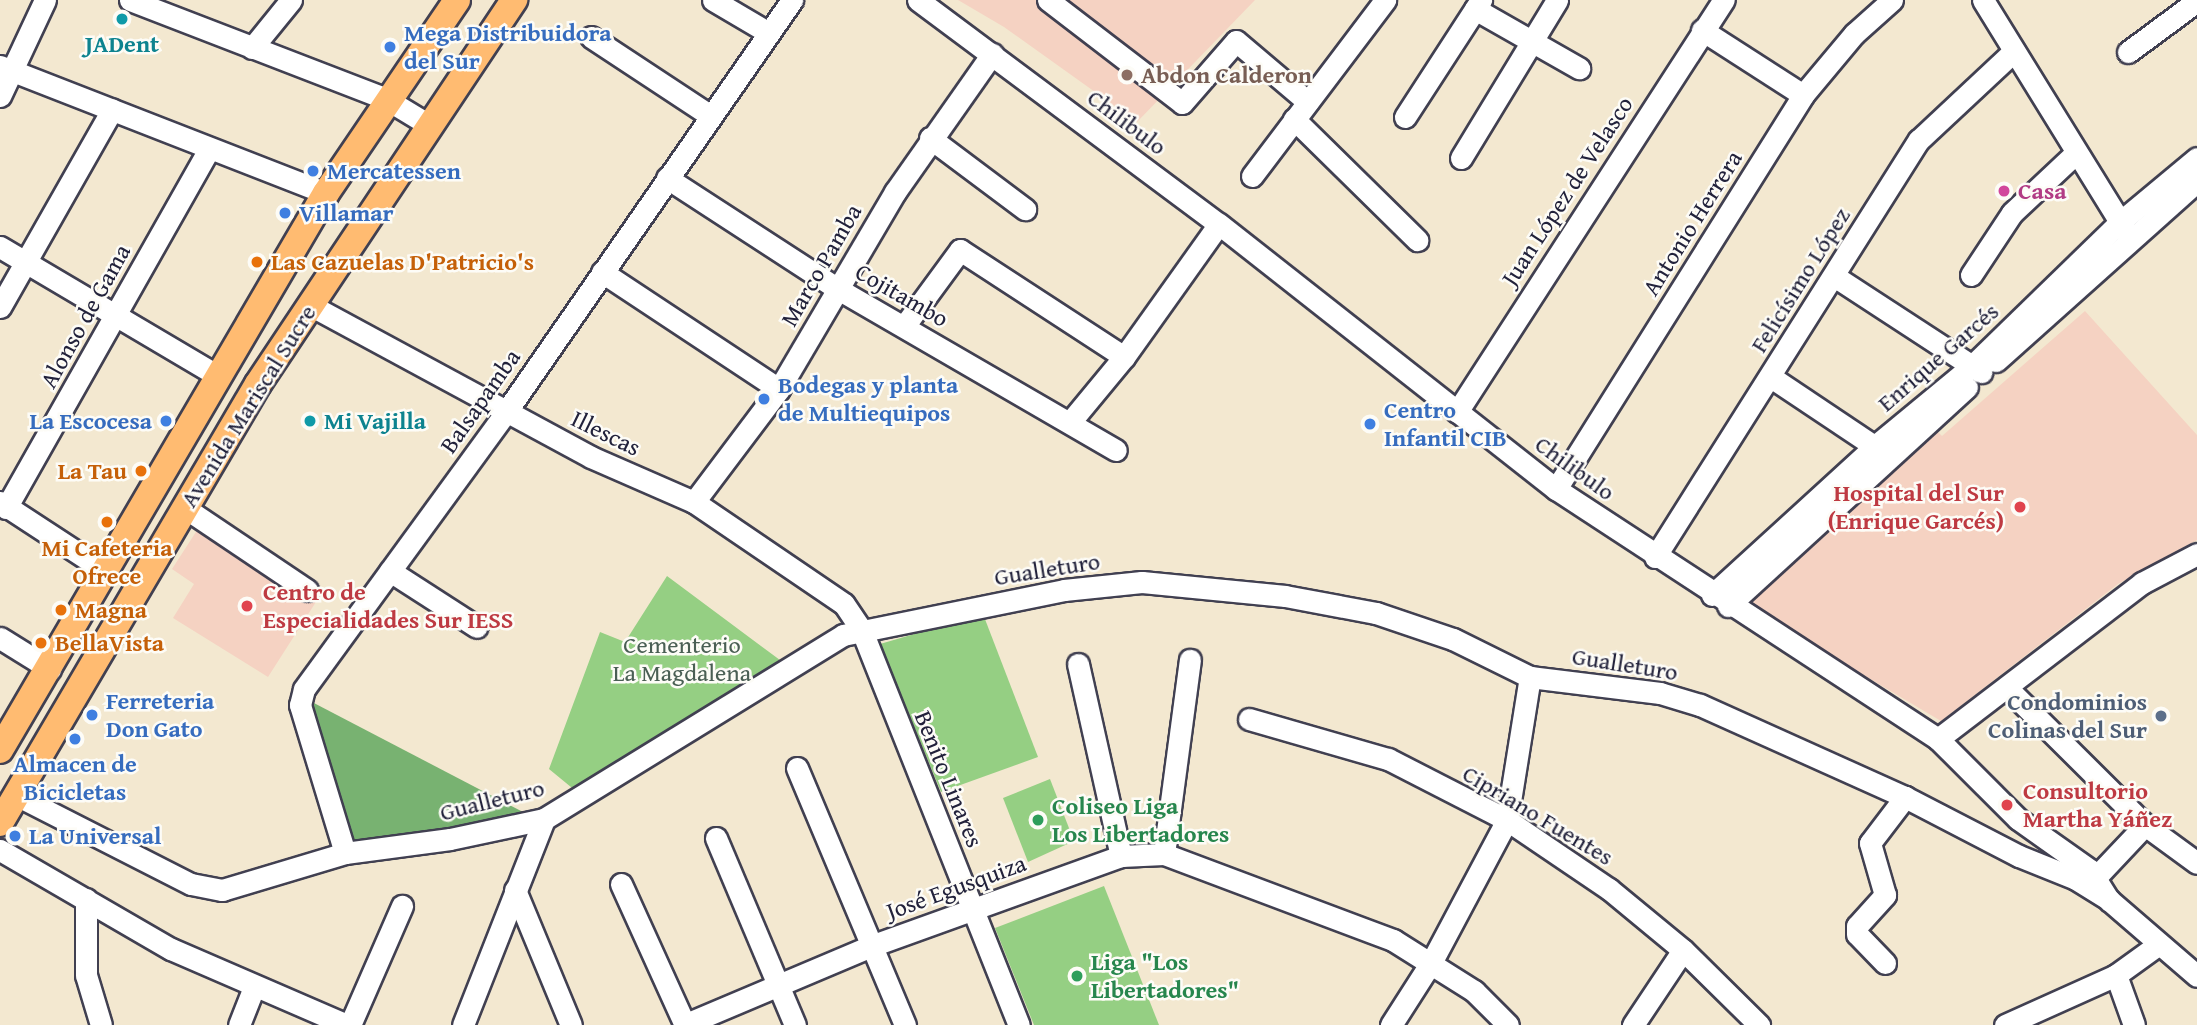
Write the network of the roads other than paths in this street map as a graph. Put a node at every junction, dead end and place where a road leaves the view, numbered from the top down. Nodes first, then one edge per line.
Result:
1 (45, 0) edge
2 (291, 0) edge
3 (457, 0) edge
4 (514, 0) edge
5 (713, 0) edge
6 (792, 0) edge
7 (918, 0) edge
8 (1048, 0) edge
9 (1385, 0) edge
10 (1557, 0) edge
11 (1724, 0) edge
12 (1892, 0) edge
13 (1983, 0) edge
14 (136, 1) edge
15 (2197, 1) edge
16 (1478, 4) edge
17 (1702, 30) junction
18 (769, 33) junction
19 (591, 37) dead end
20 (252, 48) junction
21 (2014, 51) junction
22 (2128, 52) dead end
23 (992, 54) junction
24 (1578, 68) dead end
25 (7, 69) edge
26 (1804, 95) junction
27 (0, 96) edge
28 (386, 99) junction
29 (1308, 102) junction
30 (113, 110) junction
31 (711, 116) junction
32 (1405, 117) dead end
33 (1294, 119) junction
34 (429, 125) junction
35 (930, 138) junction
36 (209, 149) junction
37 (2076, 153) junction
38 (1461, 158) dead end
39 (2197, 158) edge
40 (1252, 176) dead end
41 (667, 178) junction
42 (2197, 181) edge
43 (326, 193) junction
44 (1025, 209) dead end
45 (1219, 225) junction
46 (2125, 230) junction
47 (1417, 240) dead end
48 (0, 247) edge
49 (25, 260) junction
50 (602, 272) junction
51 (1971, 275) dead end
52 (1834, 276) junction
53 (838, 289) junction
54 (310, 305) junction
55 (0, 307) edge
56 (116, 316) junction
57 (905, 326) junction
58 (1124, 356) junction
59 (1977, 370) junction
60 (218, 376) junction
61 (1771, 377) junction
62 (779, 389) junction
63 (506, 412) junction
64 (1457, 412) junction
65 (1071, 421) junction
66 (1116, 450) dead end
67 (1882, 452) junction
68 (1556, 489) junction
69 (694, 502) junction
70 (3, 505) edge
71 (185, 508) junction
72 (2197, 554) edge
73 (1655, 557) junction
74 (390, 570) junction
75 (107, 572) junction
76 (307, 590) dead end
77 (1720, 600) junction
78 (477, 627) dead end
79 (862, 631) junction
80 (0, 638) edge
81 (1190, 660) dead end
82 (1079, 664) dead end
83 (50, 670) junction
84 (1530, 677) junction
85 (2007, 688) junction
86 (1249, 719) dead end
87 (1938, 739) junction
88 (0, 750) edge
89 (797, 768) dead end
90 (16, 795) junction
91 (1905, 796) junction
92 (544, 819) junction
93 (1507, 820) junction
94 (0, 823) edge
95 (2145, 825) junction
96 (716, 838) dead end
97 (0, 850) edge
98 (2192, 850) edge
99 (345, 853) junction
100 (1164, 854) junction
101 (1121, 856) junction
102 (2096, 877) junction
103 (621, 884) dead end
104 (514, 890) junction
105 (86, 899) junction
106 (2109, 900) junction
107 (402, 905) dead end
108 (972, 909) junction
109 (2159, 944) junction
110 (871, 946) junction
111 (1683, 950) junction
112 (1432, 961) junction
113 (1885, 963) dead end
114 (2116, 975) junction
115 (2197, 976) edge
116 (778, 986) junction
117 (254, 987) junction
118 (101, 1025) edge
119 (239, 1025) edge
120 (348, 1025) edge
121 (463, 1025) edge
122 (571, 1025) edge
123 (685, 1025) edge
124 (795, 1025) edge
125 (905, 1025) edge
126 (1019, 1025) edge
127 (1391, 1025) edge
128 (1508, 1025) edge
129 (1633, 1025) edge
130 (1759, 1025) edge
131 (2005, 1025) edge
132 (2134, 1025) edge

1 - 25 street
2 - 20 street
3 - 28 main road, Avenida Mariscal Sucre
4 - 34 main road, Avenida Mariscal Sucre
5 - 18 street
6 - 18 street, Balsapamba
7 - 23 street, Chilibulo
8 - 29 street
9 - 29 street
10 - 38 street
11 - 17 street, Juan López de Velasco
12 - 26 street, Antonio Herrera
13 - 21 street
14 - 20 street
15 - 22 street
16 - 24 street
16 - 32 street
17 - 26 street
17 - 64 street, Juan López de Velasco
18 - 31 street, Balsapamba
19 - 31 street
20 - 28 street
21 - 37 street
21 - 52 street, Felicísimo López
23 - 35 street, Marco Pamba
23 - 45 street, Chilibulo
25 - 27 street
25 - 30 street
26 - 68 street, Antonio Herrera
28 - 34 street
28 - 43 main road, Avenida Mariscal Sucre
29 - 33 street
30 - 36 street
30 - 49 street
31 - 41 street, Balsapamba
33 - 40 street
33 - 47 street
34 - 54 main road, Avenida Mariscal Sucre
35 - 44 street
35 - 53 street, Marco Pamba
36 - 43 street
36 - 56 street, Alonso de Gama
37 - 46 street
37 - 51 street
39 - 46 street, Enrique Garcés
41 - 50 street, Balsapamba
41 - 53 street, Cojitambo
42 - 46 street, Enrique Garcés
43 - 60 main road, Avenida Mariscal Sucre
45 - 58 street
45 - 64 street, Chilibulo
46 - 59 street, Enrique Garcés
48 - 49 street
49 - 55 street
49 - 56 street
50 - 62 street
50 - 63 street, Balsapamba
52 - 59 street
52 - 61 street, Felicísimo López
53 - 57 street, Cojitambo
53 - 62 street, Marco Pamba
54 - 63 street, Illescas
54 - 71 main road, Avenida Mariscal Sucre
56 - 60 street
56 - 70 street, Alonso de Gama
57 - 58 street
57 - 65 street, Cojitambo
58 - 65 street
59 - 67 street, Enrique Garcés
60 - 75 main road, Avenida Mariscal Sucre
61 - 67 street
61 - 73 street, Felicísimo López
62 - 69 street, Marco Pamba
63 - 69 street, Illescas
63 - 74 street, Balsapamba
64 - 68 street, Chilibulo
65 - 66 street, Cojitambo
67 - 77 street, Enrique Garcés
68 - 73 street, Chilibulo
69 - 79 street, Illescas
70 - 75 street
71 - 76 street
71 - 90 main road, Avenida Mariscal Sucre
72 - 85 street
73 - 77 street, Chilibulo
74 - 78 street
74 - 99 street, Balsapamba
75 - 83 main road, Avenida Mariscal Sucre
77 - 87 street, Chilibulo
79 - 84 street, Gualleturo
79 - 92 street, Gualleturo
79 - 108 street, Benito Linares
80 - 83 street
81 - 100 street
82 - 101 street
83 - 88 main road, Avenida Mariscal Sucre
84 - 91 street, Gualleturo
84 - 93 street
85 - 87 street
85 - 95 street
86 - 93 street, Cipriano Fuentes
87 - 102 street, Chilibulo
89 - 110 street
90 - 94 main road, Avenida Mariscal Sucre
90 - 99 street, Gualleturo
91 - 106 street, Gualleturo
91 - 113 street
92 - 99 street, Gualleturo
92 - 104 street
93 - 111 street, Cipriano Fuentes
93 - 112 street
95 - 98 street
95 - 102 street
96 - 116 street
97 - 105 street
100 - 101 street, José Egusquiza
100 - 112 street, José Egusquiza
101 - 108 street, José Egusquiza
102 - 106 street, Chilibulo
103 - 123 street
104 - 121 street
104 - 122 street
105 - 117 street
105 - 118 street
106 - 109 street, Chilibulo
107 - 120 street
108 - 110 street, José Egusquiza
108 - 126 street, Benito Linares
109 - 114 street
109 - 115 street, Chilibulo
110 - 116 street, José Egusquiza
110 - 125 street
111 - 129 street
111 - 130 street, Cipriano Fuentes
112 - 127 street
112 - 128 street, José Egusquiza
114 - 131 street
114 - 132 street
116 - 123 street, José Egusquiza
116 - 124 street
117 - 119 street
117 - 120 street

